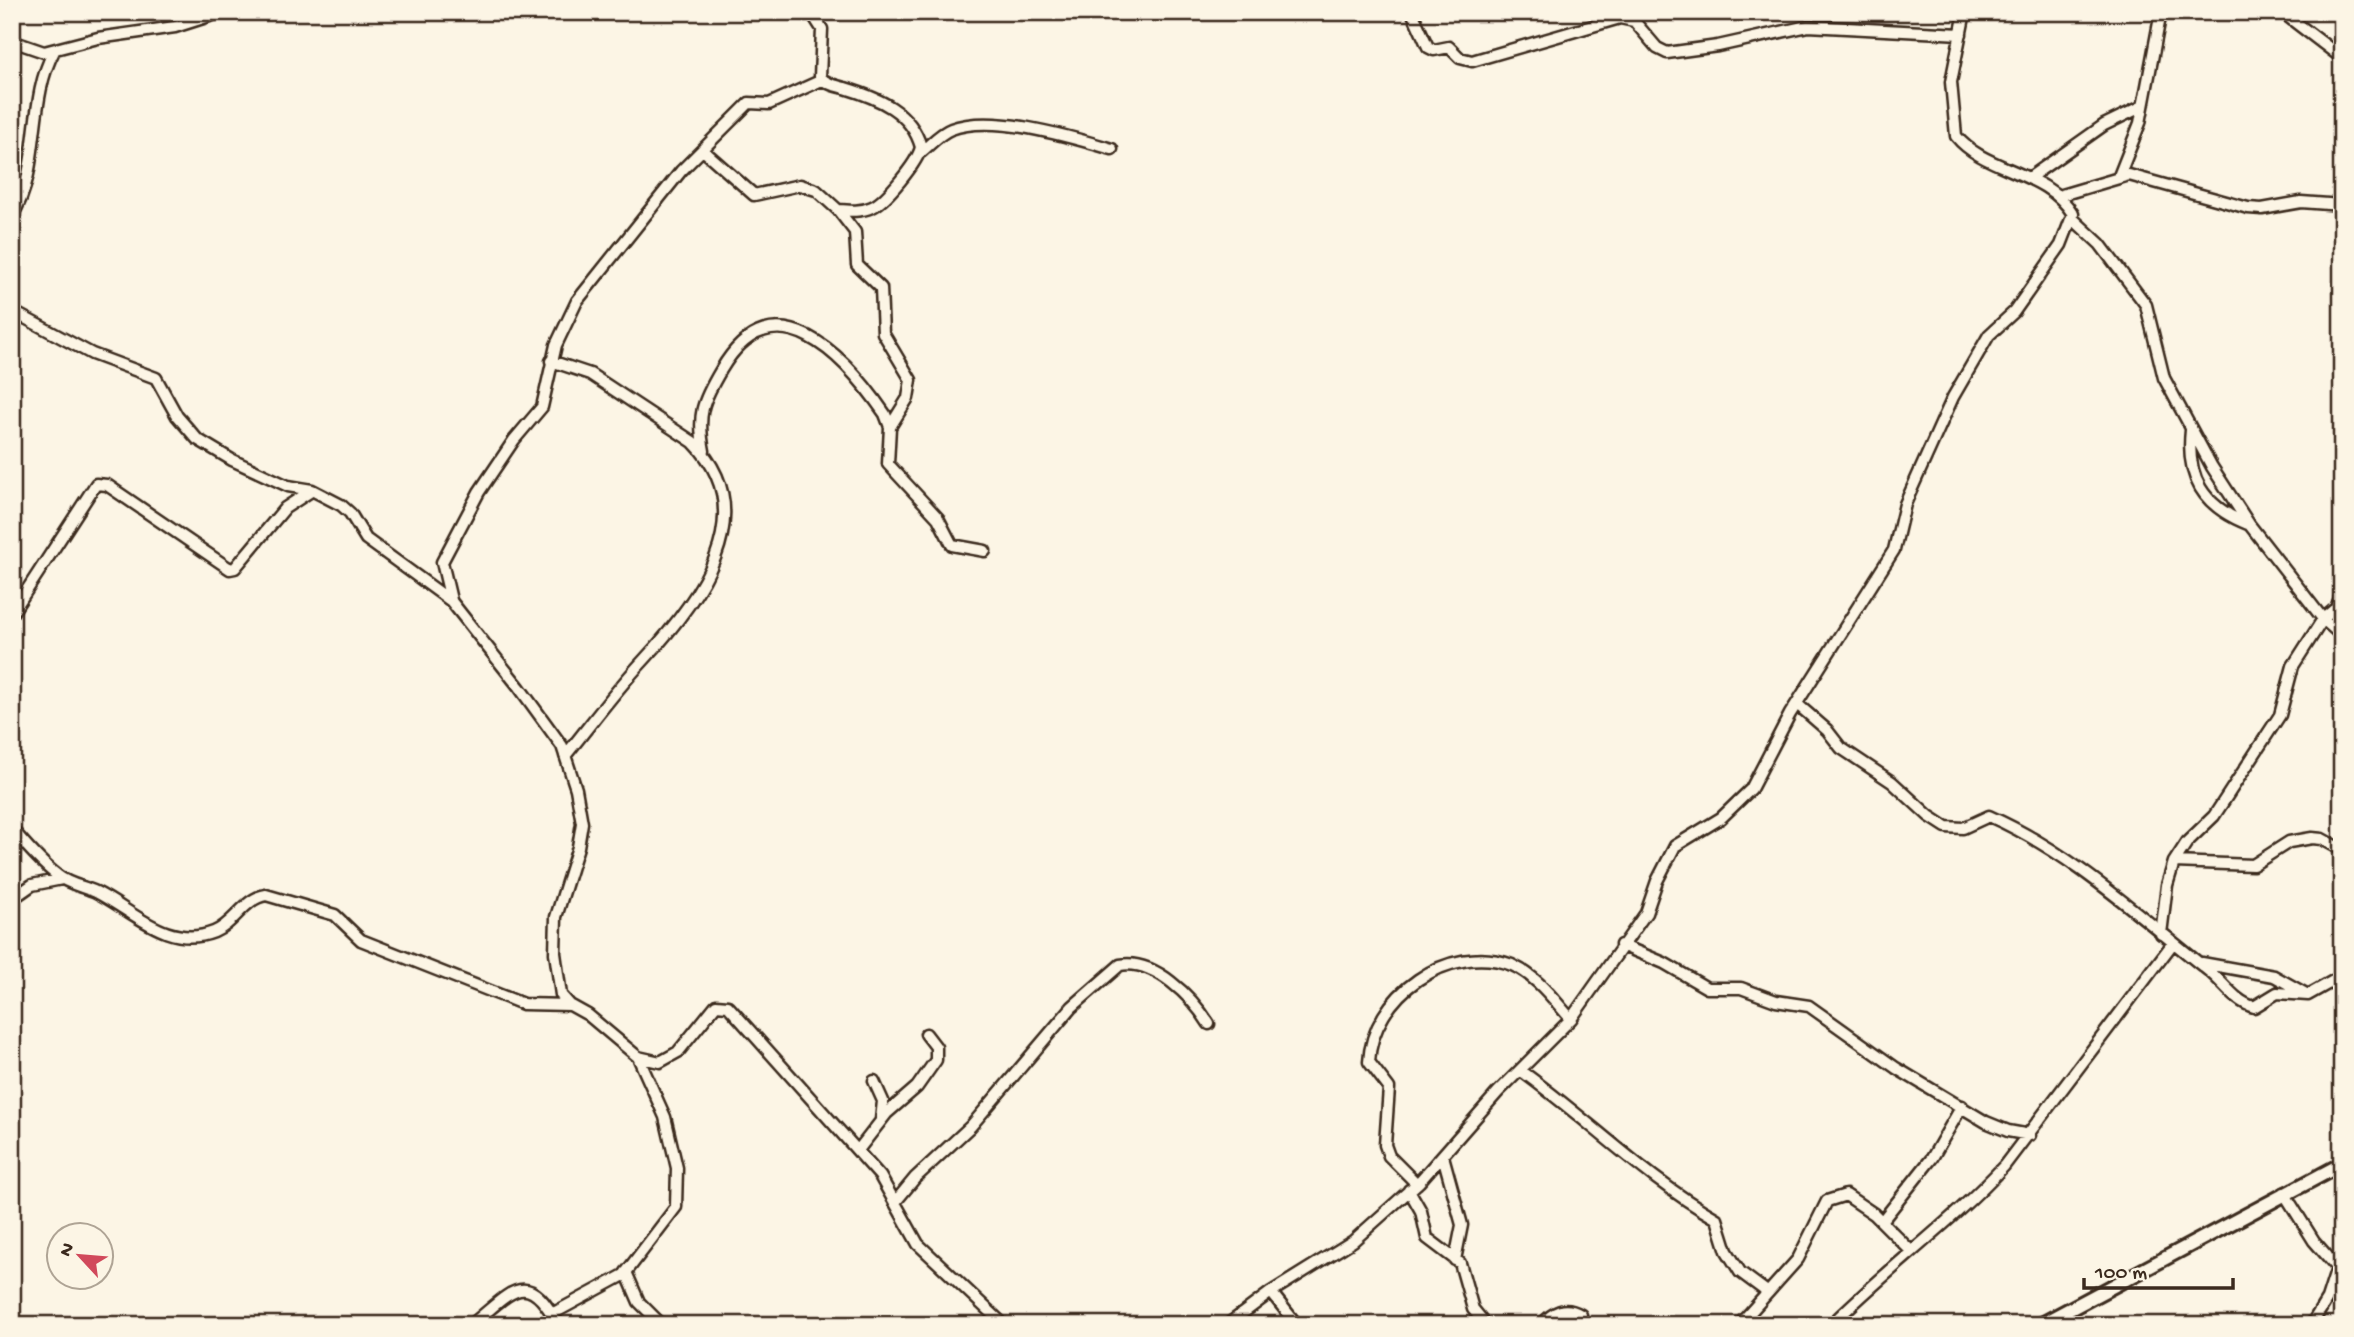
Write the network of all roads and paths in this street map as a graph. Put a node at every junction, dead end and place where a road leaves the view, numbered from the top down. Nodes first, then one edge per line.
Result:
1 (222, 12) edge
2 (811, 12) edge
3 (1412, 12) edge
4 (1965, 12) edge
5 (2161, 12) edge
6 (2282, 12) edge
7 (1961, 34) junction
8 (12, 41) edge
9 (54, 51) junction
10 (2342, 58) edge
11 (822, 80) junction
12 (2141, 107) junction
13 (1112, 149) dead end
14 (704, 151) junction
15 (921, 152) junction
16 (2119, 176) junction
17 (2029, 178) junction
18 (2058, 196) junction
19 (2342, 205) edge
20 (838, 210) junction
21 (12, 216) edge
22 (2072, 218) junction
23 (12, 311) edge
24 (551, 361) junction
25 (890, 426) junction
26 (2191, 429) junction
27 (705, 455) junction
28 (312, 490) junction
29 (2249, 524) junction
30 (985, 551) dead end
31 (2342, 593) edge
32 (451, 601) junction
33 (12, 613) edge
34 (2323, 619) junction
35 (2342, 636) edge
36 (1797, 704) junction
37 (565, 756) junction
38 (12, 828) edge
39 (2342, 850) edge
40 (2174, 862) junction
41 (62, 879) junction
42 (12, 899) edge
43 (2161, 934) junction
44 (2173, 943) junction
45 (1621, 945) junction
46 (2198, 962) junction
47 (2342, 976) edge
48 (2308, 995) junction
49 (569, 1005) junction
50 (1571, 1019) junction
51 (1209, 1024) dead end
52 (926, 1034) dead end
53 (638, 1057) junction
54 (1520, 1070) junction
55 (874, 1081) dead end
56 (1962, 1106) junction
57 (881, 1120) junction
58 (2030, 1135) junction
59 (859, 1149) junction
60 (1443, 1156) junction
61 (2342, 1164) edge
62 (1413, 1187) junction
63 (2284, 1193) junction
64 (896, 1201) junction
65 (1882, 1221) junction
66 (1910, 1250) junction
67 (1455, 1260) junction
68 (2339, 1271) edge
69 (626, 1272) junction
70 (1271, 1292) junction
71 (1767, 1292) junction
72 (552, 1314) junction
73 (1581, 1315) dead end
74 (471, 1325) edge
75 (558, 1325) edge
76 (662, 1325) edge
77 (1004, 1325) edge
78 (1227, 1325) edge
79 (1297, 1325) edge
80 (1486, 1325) edge
81 (1541, 1325) edge
82 (1739, 1325) edge
83 (1831, 1325) edge
84 (2040, 1325) edge
85 (2311, 1325) edge

1 - 9 street
2 - 11 street
3 - 7 street
4 - 7 street
5 - 12 street
6 - 10 street
7 - 17 street
8 - 9 street
9 - 21 street
11 - 14 street
11 - 15 street
12 - 16 street
12 - 17 street
13 - 15 street
14 - 20 street
14 - 24 street
15 - 20 street
16 - 18 street
16 - 19 street
17 - 18 street
18 - 22 street
20 - 25 street
22 - 26 street
22 - 36 street
23 - 28 street
24 - 27 street
24 - 32 street
25 - 27 street
25 - 30 street
26 - 29 street
26 - 29 street
27 - 37 street
28 - 32 street
28 - 33 street
29 - 34 street
31 - 34 street
32 - 37 street
34 - 35 street
34 - 40 street
36 - 43 street
36 - 45 street
37 - 49 street
38 - 41 street
39 - 40 street
40 - 43 street
41 - 42 street
41 - 49 street
43 - 44 street
44 - 46 street
44 - 58 street
45 - 50 street
45 - 56 street
46 - 48 street
46 - 48 street
47 - 48 street
49 - 53 street
50 - 54 street
50 - 62 street
51 - 64 street
52 - 57 street
53 - 59 street
53 - 69 street
54 - 60 street
54 - 71 street
55 - 57 street
56 - 58 street
56 - 65 street
57 - 59 street
58 - 66 street
59 - 64 street
60 - 62 street
60 - 67 street
61 - 63 street
62 - 67 street
62 - 70 street
63 - 68 street
63 - 84 street
64 - 77 street
65 - 66 street
65 - 71 street
66 - 83 street
67 - 80 street
68 - 85 street
69 - 72 street
69 - 76 street
70 - 78 street
70 - 79 street
71 - 82 street
72 - 74 street
72 - 75 street
73 - 81 street

